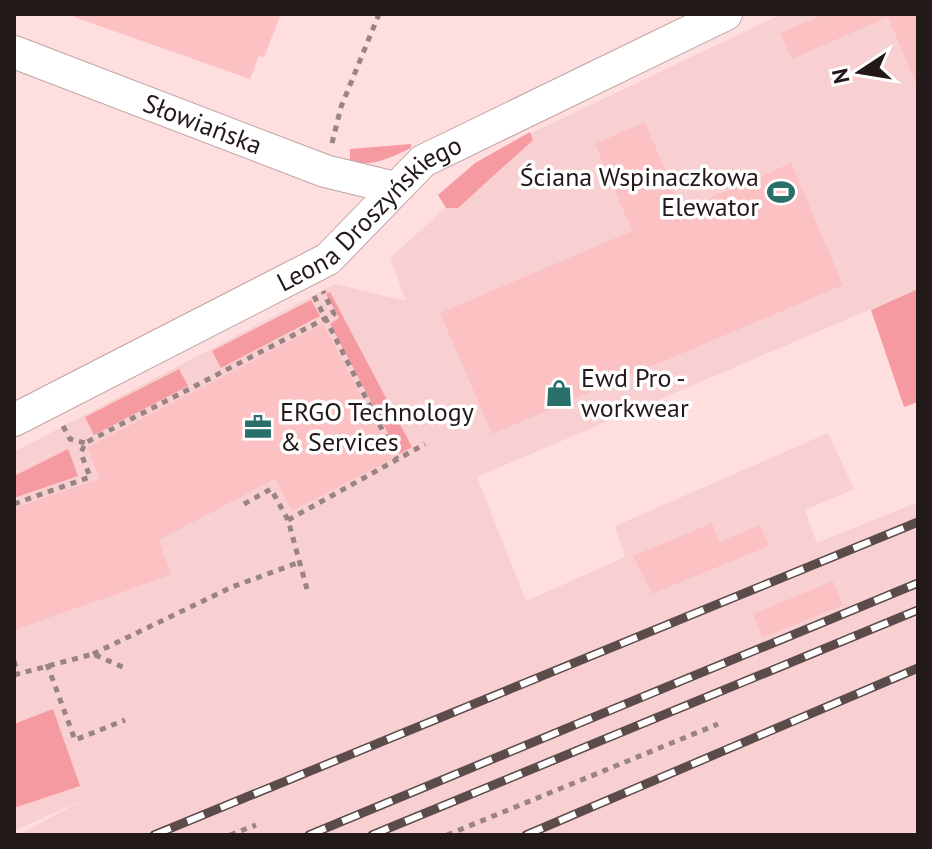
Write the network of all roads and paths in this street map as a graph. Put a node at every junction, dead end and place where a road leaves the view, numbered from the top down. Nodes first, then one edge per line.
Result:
1 (379, 14) edge
2 (726, 14) edge
3 (14, 52) edge
4 (331, 144) dead end
5 (395, 188) junction
6 (320, 286) dead end
7 (315, 298) dead end
8 (325, 318) junction
9 (14, 420) edge
10 (70, 439) dead end
11 (85, 443) junction
12 (425, 444) dead end
13 (397, 459) junction
14 (14, 504) edge
15 (244, 504) dead end
16 (288, 520) junction
17 (300, 562) junction
18 (307, 589) dead end
19 (93, 654) junction
20 (14, 661) edge
21 (47, 664) junction
22 (125, 668) dead end
23 (16, 674) edge
24 (125, 720) dead end
25 (718, 724) dead end
26 (256, 825) dead end
27 (230, 835) edge
28 (447, 835) edge

1 - 4 path
2 - 5 street, Leona Droszyńskiego
3 - 5 street, Słowiańska
5 - 9 street, Leona Droszyńskiego
6 - 8 path
7 - 8 path
8 - 11 path
8 - 13 path
10 - 11 path
11 - 14 path
12 - 13 path
13 - 16 path
15 - 16 path
16 - 17 path
17 - 18 path
17 - 19 path
19 - 21 path
19 - 22 path
20 - 23 path
21 - 23 path
21 - 24 path
25 - 28 path
26 - 27 path

